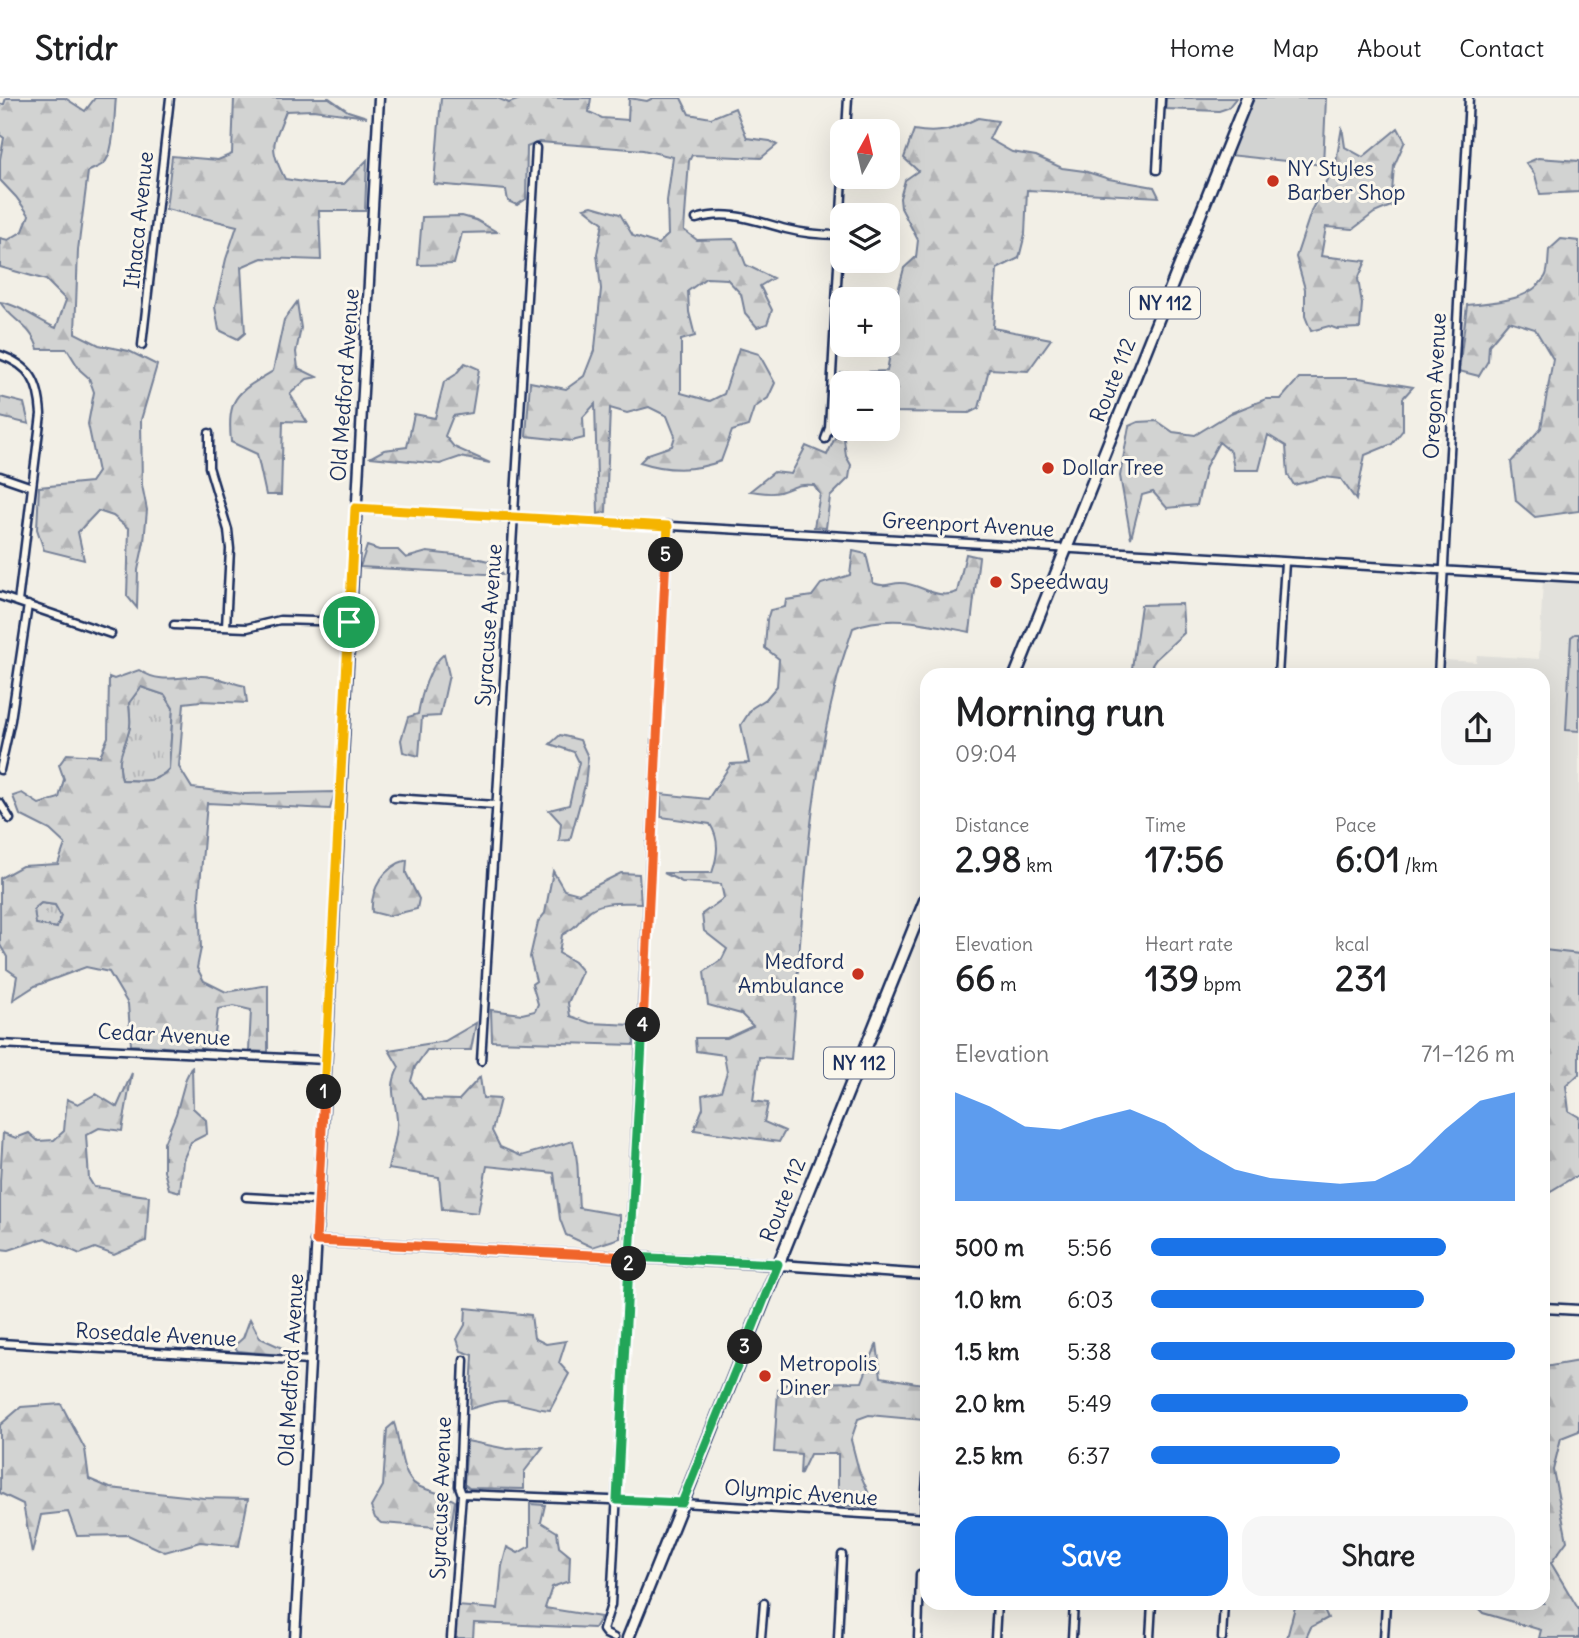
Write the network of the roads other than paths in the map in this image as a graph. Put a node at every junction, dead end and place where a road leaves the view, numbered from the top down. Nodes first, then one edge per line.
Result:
1 (170, 98) edge
2 (379, 98) edge
3 (848, 98) edge
4 (1161, 98) edge
5 (1247, 98) edge
6 (1469, 98) edge
7 (847, 119) edge
8 (536, 148) dead end
9 (1157, 170) dead end
10 (696, 219) dead end
11 (830, 235) edge
12 (838, 273) edge
13 (142, 345) dead end
14 (0, 355) edge
15 (209, 433) dead end
16 (825, 439) dead end
17 (0, 477) edge
18 (32, 487) junction
19 (355, 508) junction
20 (513, 517) junction
21 (668, 526) junction
22 (1066, 547) junction
23 (1285, 562) junction
24 (1443, 570) junction
25 (1579, 578) edge
26 (0, 596) edge
27 (18, 602) junction
28 (28, 605) junction
29 (349, 622) junction
30 (174, 625) dead end
31 (226, 627) junction
32 (111, 634) dead end
33 (1017, 668) edge
34 (1278, 668) edge
35 (1438, 668) edge
36 (0, 771) edge
37 (394, 798) dead end
38 (0, 803) edge
39 (495, 805) junction
40 (10, 819) dead end
41 (920, 913) edge
42 (0, 1044) edge
43 (326, 1060) junction
44 (481, 1061) dead end
45 (246, 1197) dead end
46 (318, 1201) junction
47 (316, 1241) junction
48 (630, 1257) junction
49 (778, 1264) junction
50 (920, 1274) edge
51 (1550, 1308) edge
52 (1579, 1310) edge
53 (0, 1343) edge
54 (464, 1360) dead end
55 (309, 1361) junction
56 (462, 1494) junction
57 (617, 1500) junction
58 (682, 1503) junction
59 (920, 1518) edge
60 (842, 1555) dead end
61 (920, 1574) dead end
62 (764, 1603) dead end
63 (997, 1610) edge
64 (1074, 1610) edge
65 (1152, 1610) edge
66 (1224, 1610) edge
67 (1386, 1610) edge
68 (295, 1638) edge
69 (451, 1638) edge
70 (614, 1638) edge
71 (628, 1638) edge
72 (761, 1638) edge
73 (838, 1638) edge
74 (918, 1638) edge
75 (995, 1638) edge
76 (1072, 1638) edge
77 (1150, 1638) edge
78 (1222, 1638) edge
79 (1384, 1638) edge

1 - 13 street, Ithaca Avenue
2 - 19 street, Old Medford Avenue
3 - 7 street
4 - 9 street
5 - 22 main road, Route 112 / NY 112
6 - 24 street, Oregon Avenue
8 - 20 street, Syracuse Avenue
10 - 11 street
12 - 16 street
14 - 18 street
15 - 31 street
17 - 18 street
18 - 27 street
19 - 20 street, Greenport Avenue
19 - 29 street, Old Medford Avenue
20 - 21 street, Greenport Avenue
20 - 39 street, Syracuse Avenue
21 - 22 street, Greenport Avenue
21 - 48 street
22 - 23 street, Greenport Avenue
22 - 33 main road, Route 112 / NY 112
23 - 24 street, Greenport Avenue
23 - 34 street
24 - 25 street, Greenport Avenue
24 - 35 street, Oregon Avenue
26 - 27 street
27 - 28 street
28 - 32 street
28 - 36 street
29 - 31 street
29 - 43 street, Old Medford Avenue
30 - 31 street
37 - 39 street
38 - 40 street
39 - 44 street, Syracuse Avenue
41 - 49 main road, Route 112 / NY 112
42 - 43 street, Cedar Avenue
43 - 46 street, Old Medford Avenue
45 - 46 street
46 - 47 street, Old Medford Avenue
47 - 48 street
47 - 55 street, Old Medford Avenue
48 - 49 street
48 - 57 street
49 - 50 street
49 - 58 main road, Route 112 / NY 112
51 - 52 street
53 - 55 street, Rosedale Avenue
54 - 56 street, Syracuse Avenue
55 - 68 street, Old Medford Avenue
56 - 57 street, Olympic Avenue
56 - 69 street, Syracuse Avenue
57 - 58 street, Olympic Avenue
57 - 70 street
58 - 59 street, Olympic Avenue
58 - 71 main road, Route 112 / NY 112
60 - 73 street
61 - 74 street
62 - 72 street
63 - 75 street
64 - 76 street
65 - 77 street
66 - 78 street
67 - 79 street

